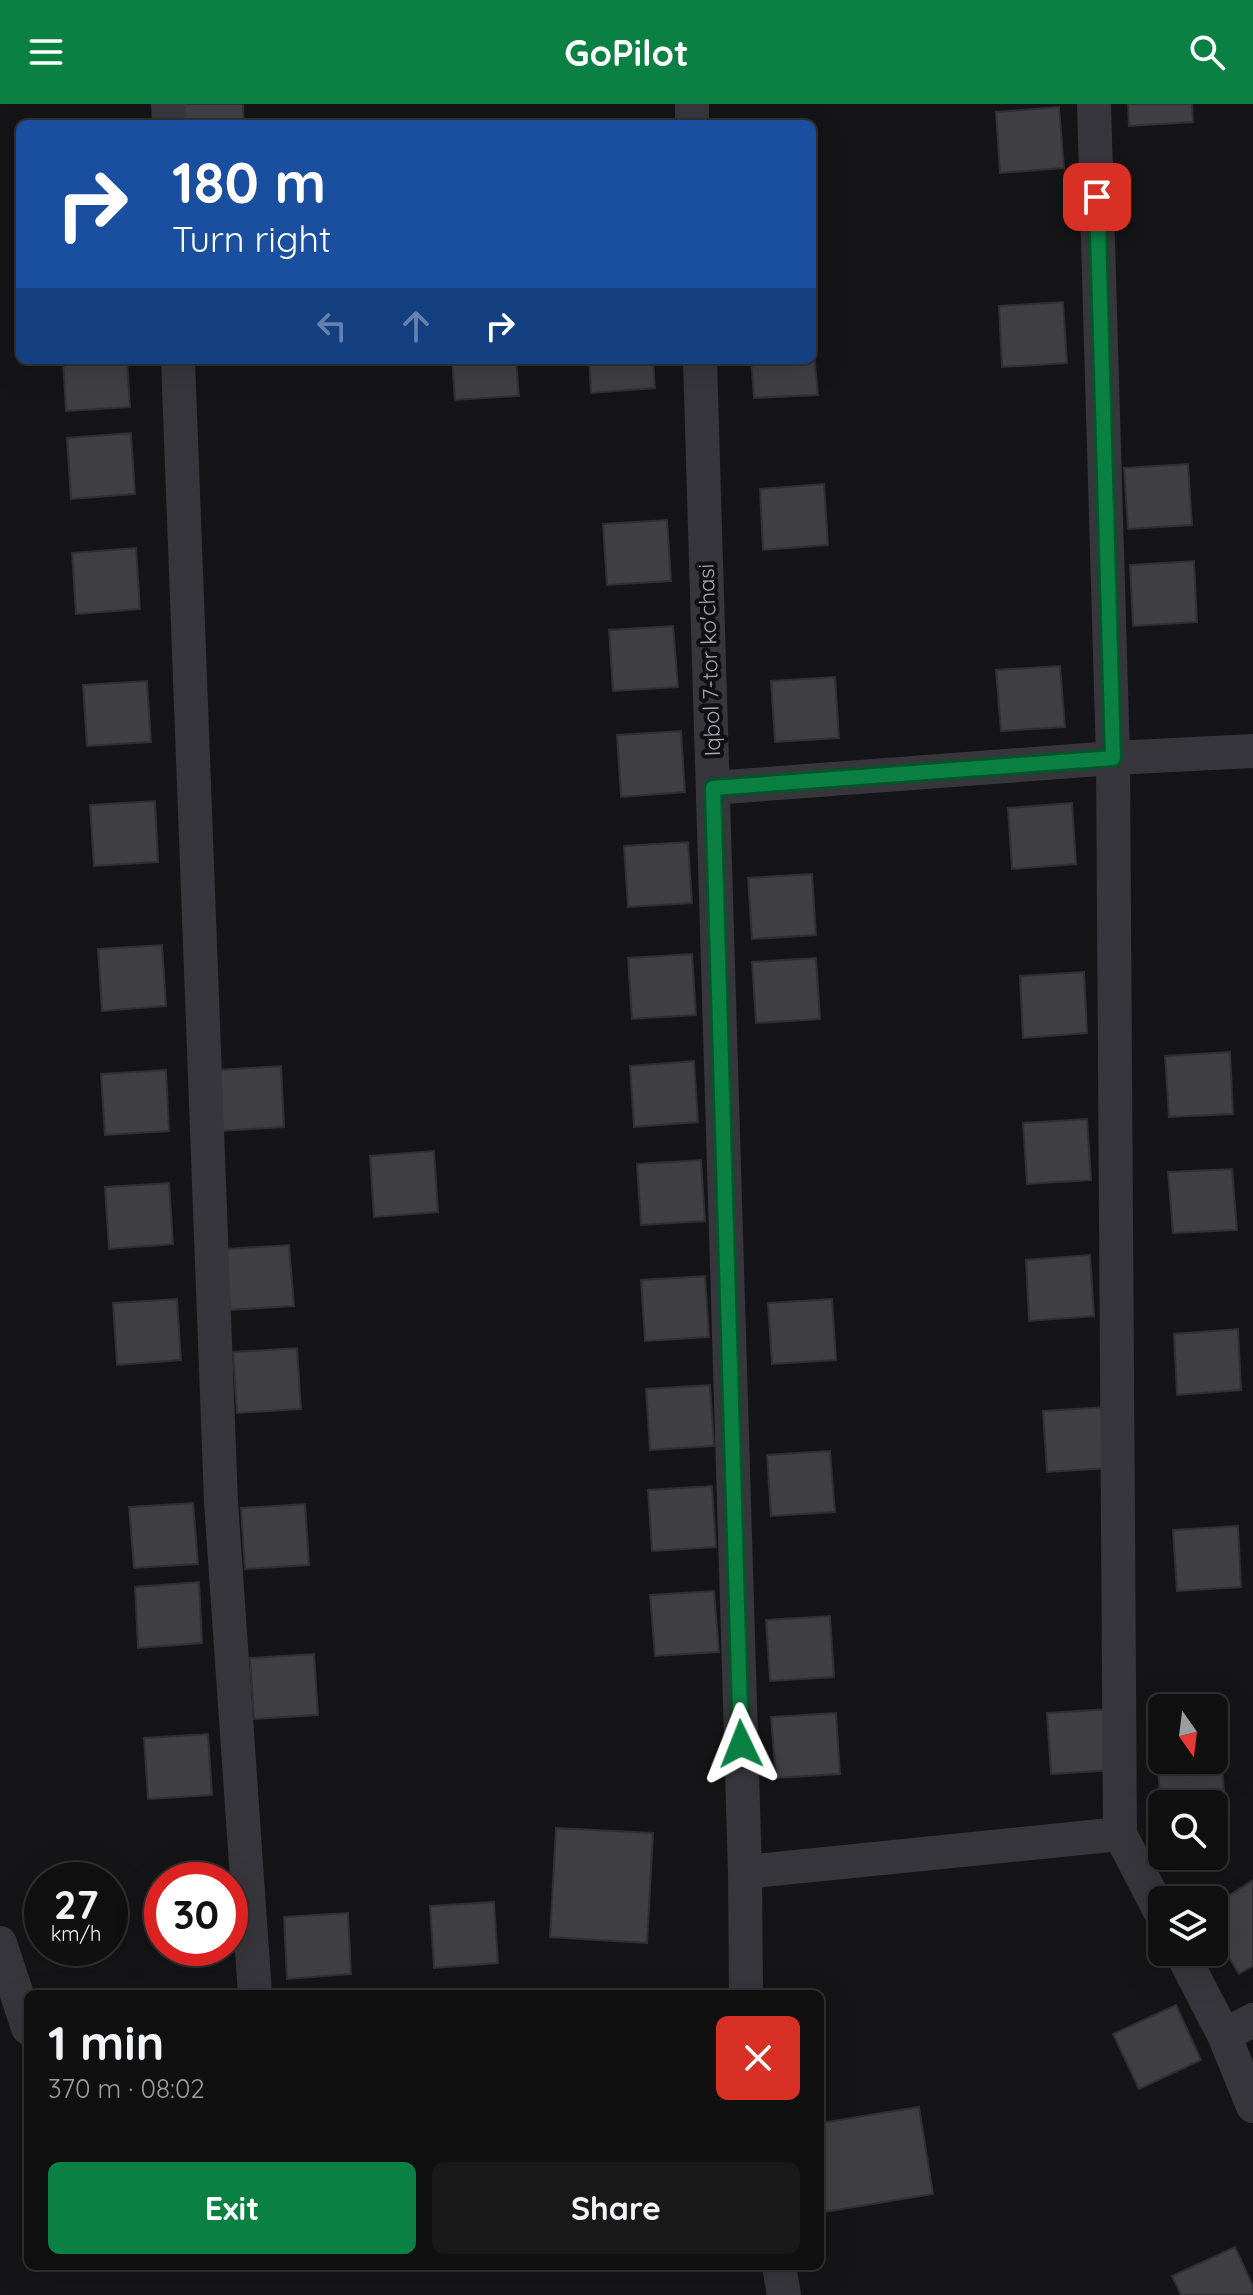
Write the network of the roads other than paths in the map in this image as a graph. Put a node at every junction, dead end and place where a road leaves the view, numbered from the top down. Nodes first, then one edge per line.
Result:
1 (1094, 104) edge
2 (178, 364) edge
3 (700, 364) edge
4 (1253, 751) edge
5 (1113, 758) junction
6 (713, 788) junction
7 (1120, 1834) junction
8 (745, 1872) junction
9 (1148, 1888) edge
10 (0, 1943) edge
11 (1192, 1966) edge
12 (255, 1990) edge
13 (746, 1990) edge
14 (24, 2016) edge
15 (1238, 2027) edge
16 (1253, 2106) edge
17 (780, 2270) edge
18 (784, 2295) edge

1 - 5 street
2 - 12 street
3 - 6 street, Iqbol 7-tor ko'chasi
4 - 5 street
5 - 6 street
5 - 7 street
6 - 8 street, Iqbol 7-tor ko'chasi
7 - 8 street
7 - 9 street
8 - 13 street, Iqbol 7-tor ko'chasi
10 - 14 street
11 - 15 street
15 - 16 street
17 - 18 street

